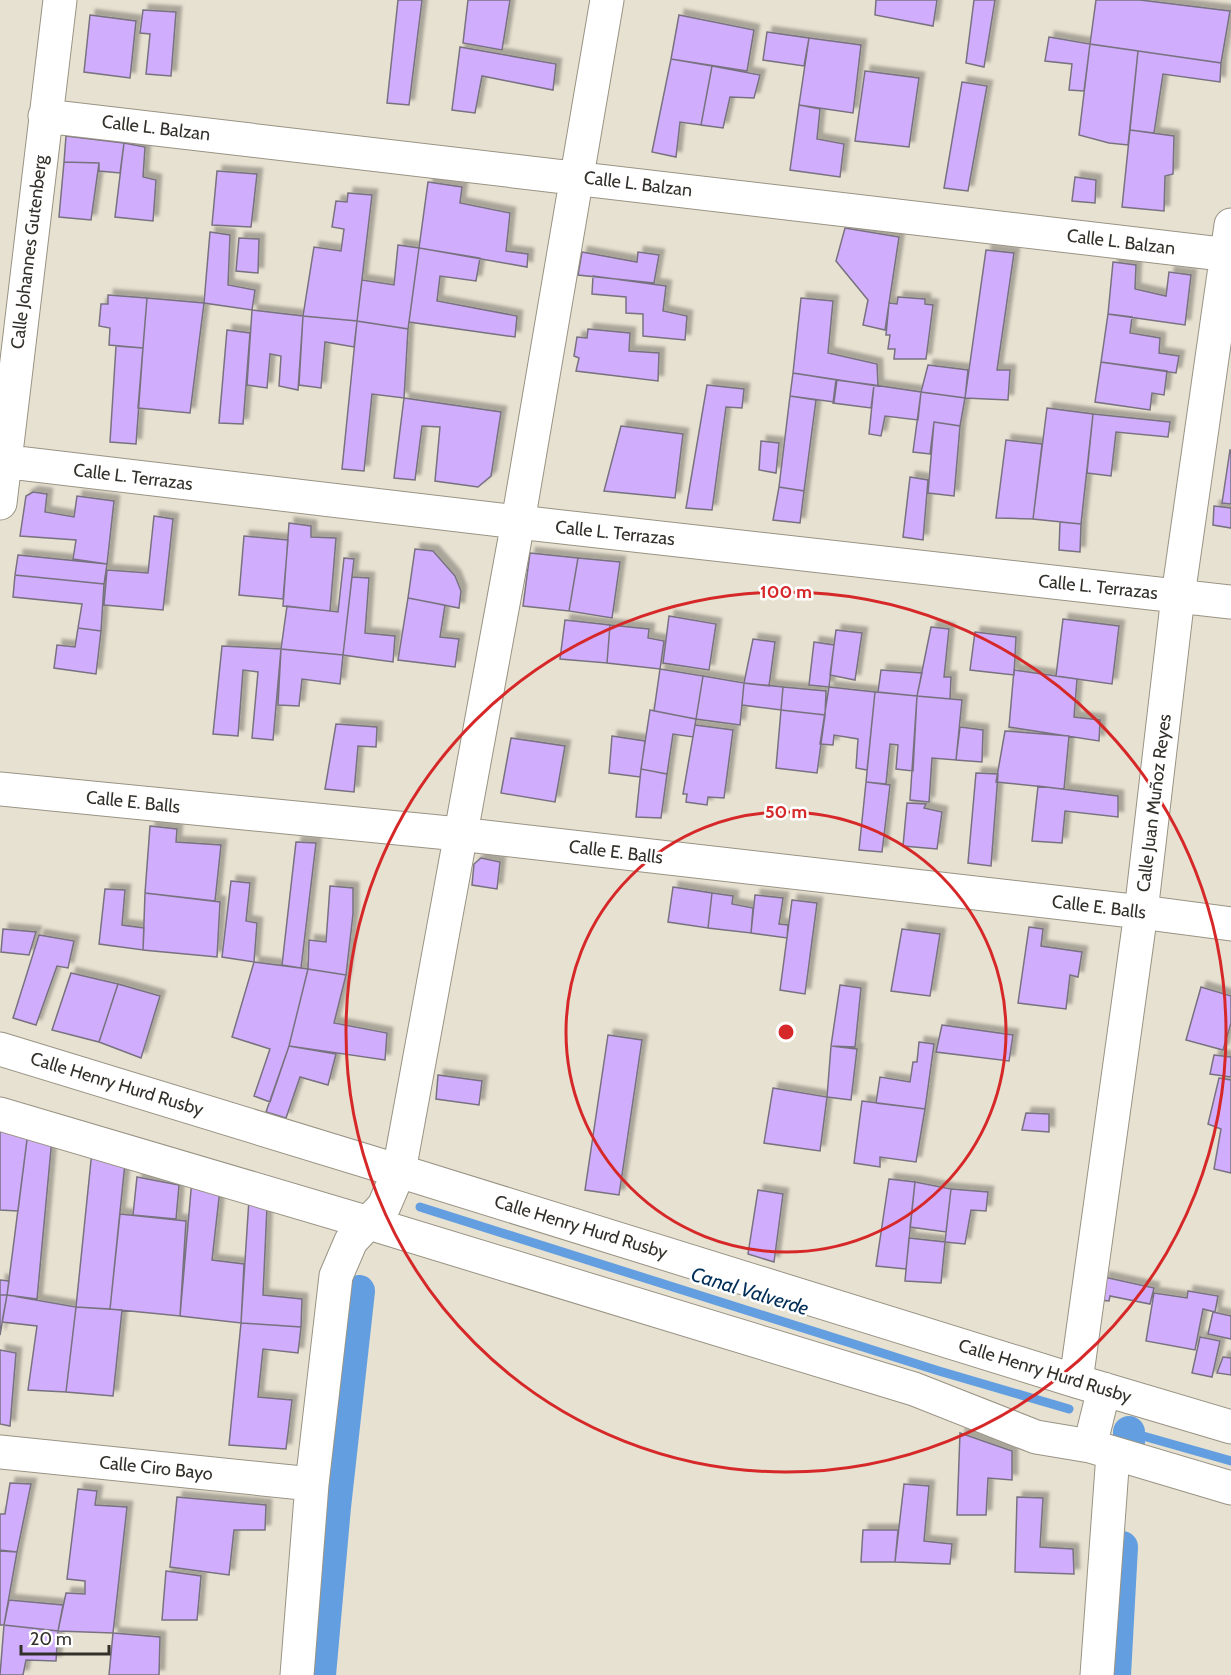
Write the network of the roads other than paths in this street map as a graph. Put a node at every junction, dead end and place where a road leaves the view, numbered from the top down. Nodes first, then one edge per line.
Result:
1 (60, 0) edge
2 (607, 0) edge
3 (45, 116) junction
4 (577, 177) junction
5 (1230, 245) edge
6 (2, 461) edge
7 (0, 503) edge
8 (518, 522) junction
9 (1179, 596) junction
10 (1231, 602) edge
11 (0, 789) edge
12 (459, 834) junction
13 (1141, 912) junction
14 (1231, 924) edge
15 (0, 1049) edge
16 (0, 1114) edge
17 (399, 1170) junction
18 (369, 1223) junction
19 (1090, 1385) junction
20 (1231, 1426) edge
21 (1101, 1450) junction
22 (0, 1452) edge
23 (312, 1484) junction
24 (1231, 1488) edge
25 (297, 1675) edge
26 (1097, 1675) edge

1 - 3 street, Calle Johannes Gutenberg
2 - 4 street
3 - 4 street, Calle L. Balzan
3 - 6 street, Calle Johannes Gutenberg
4 - 5 street, Calle L. Balzan
4 - 8 street
5 - 9 street, Calle Juan Muñoz Reyes
6 - 7 street, Calle Johannes Gutenberg
6 - 8 street, Calle L. Terrazas
8 - 9 street, Calle L. Terrazas
8 - 12 street
9 - 10 street, Calle L. Terrazas
9 - 13 street, Calle Juan Muñoz Reyes
11 - 12 street, Calle E. Balls
12 - 13 street, Calle E. Balls
12 - 17 street
13 - 14 street, Calle E. Balls
13 - 19 street, Calle Juan Muñoz Reyes
15 - 17 street, Calle Henry Hurd Rusby
16 - 18 street
17 - 18 street
17 - 19 street, Calle Henry Hurd Rusby
18 - 21 street
18 - 23 street
19 - 20 street, Calle Henry Hurd Rusby
19 - 21 street, Calle Juan Muñoz Reyes
21 - 24 street
21 - 26 street, Calle Juan Muñoz Reyes
22 - 23 street, Calle Ciro Bayo
23 - 25 street

